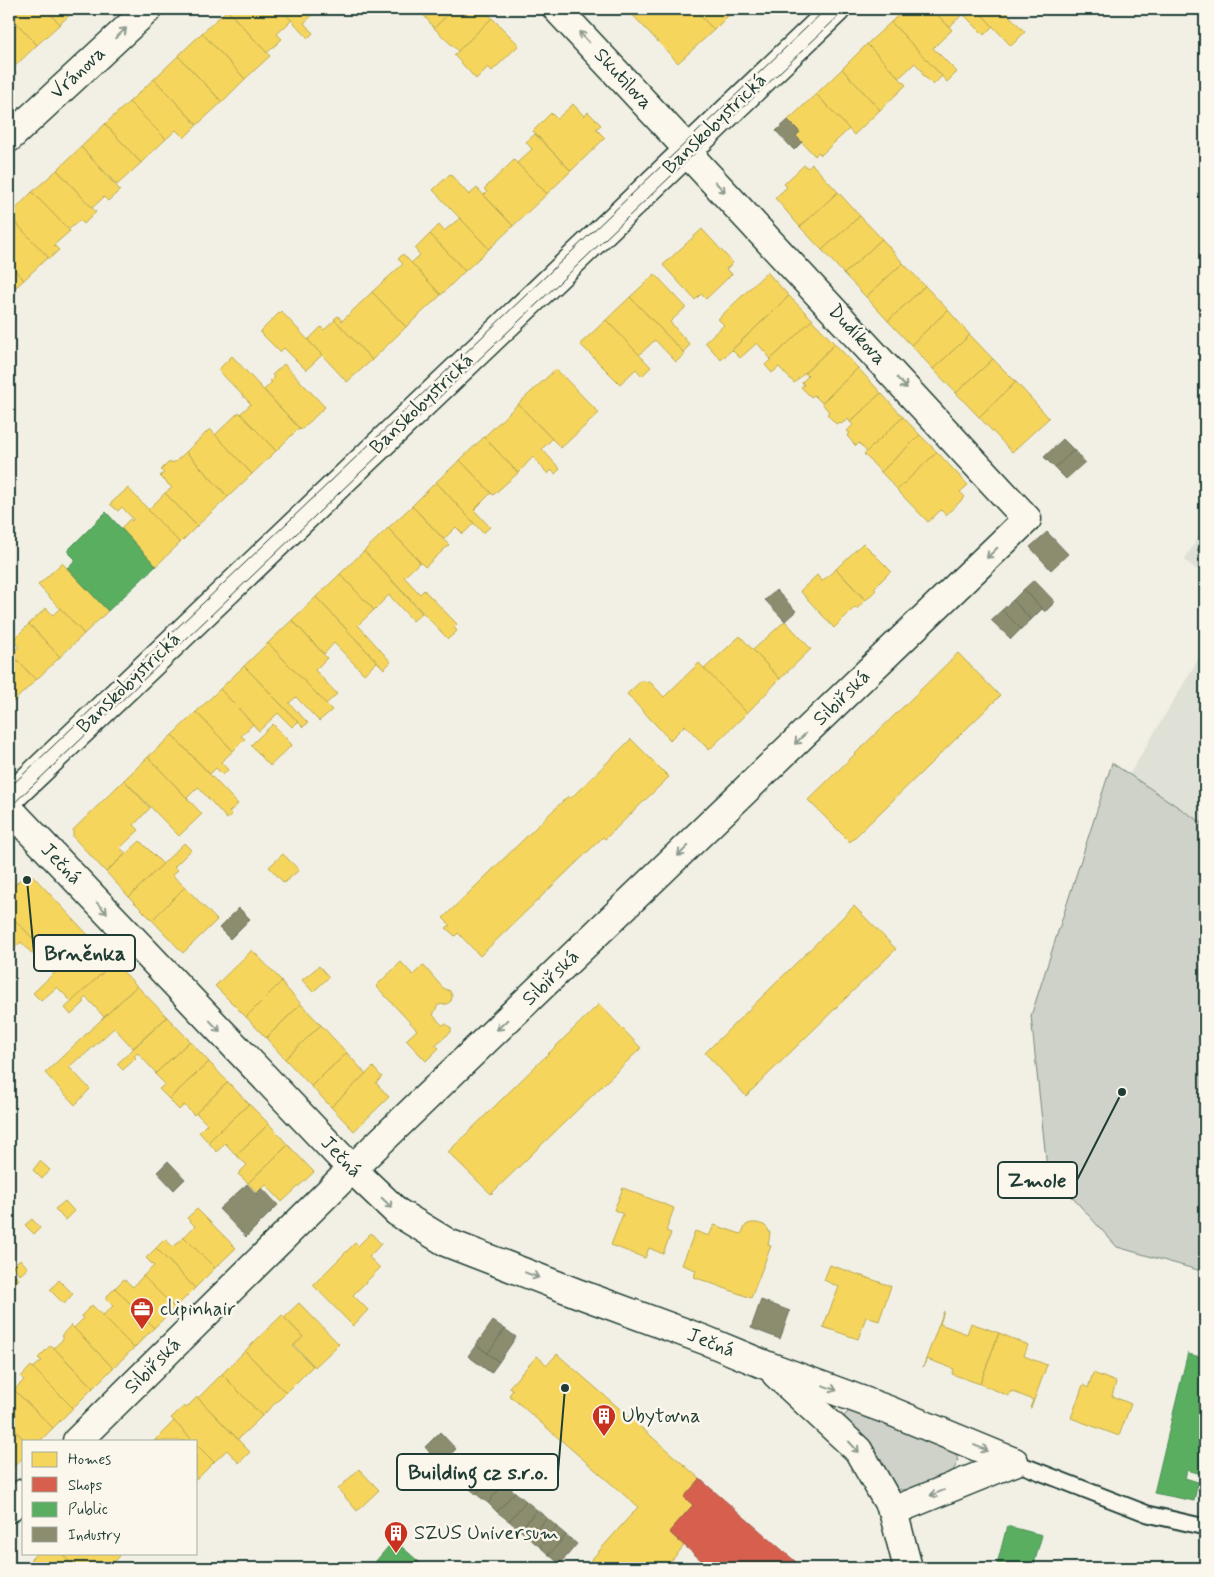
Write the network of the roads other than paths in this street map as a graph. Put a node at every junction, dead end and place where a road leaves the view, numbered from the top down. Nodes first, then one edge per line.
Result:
1 (148, 9) edge
2 (557, 9) edge
3 (836, 9) edge
4 (9, 138) edge
5 (687, 151) junction
6 (1028, 519) joint
7 (9, 799) edge
8 (9, 809) edge
9 (352, 1169) junction
10 (768, 1366) junction
11 (78, 1440) edge
12 (1014, 1462) junction
13 (22, 1495) edge
14 (9, 1508) edge
15 (893, 1511) junction
16 (1205, 1527) edge
17 (908, 1568) edge

4 -> 1 street, Vránova
5 -> 2 street, Skutilova
3 - 5 street, Banskobystrická
5 -> 6 street, Dudíkova
5 - 7 street, Banskobystrická
6 -> 9 street, Sibiřská
8 -> 9 street, Ječná
9 -> 10 street, Ječná
9 - 11 street, Sibiřská
10 -> 12 street, Ječná
10 -> 15 street, Ječná
12 -> 15 street
12 - 16 lane
13 - 14 street
15 - 17 street, Ječná

